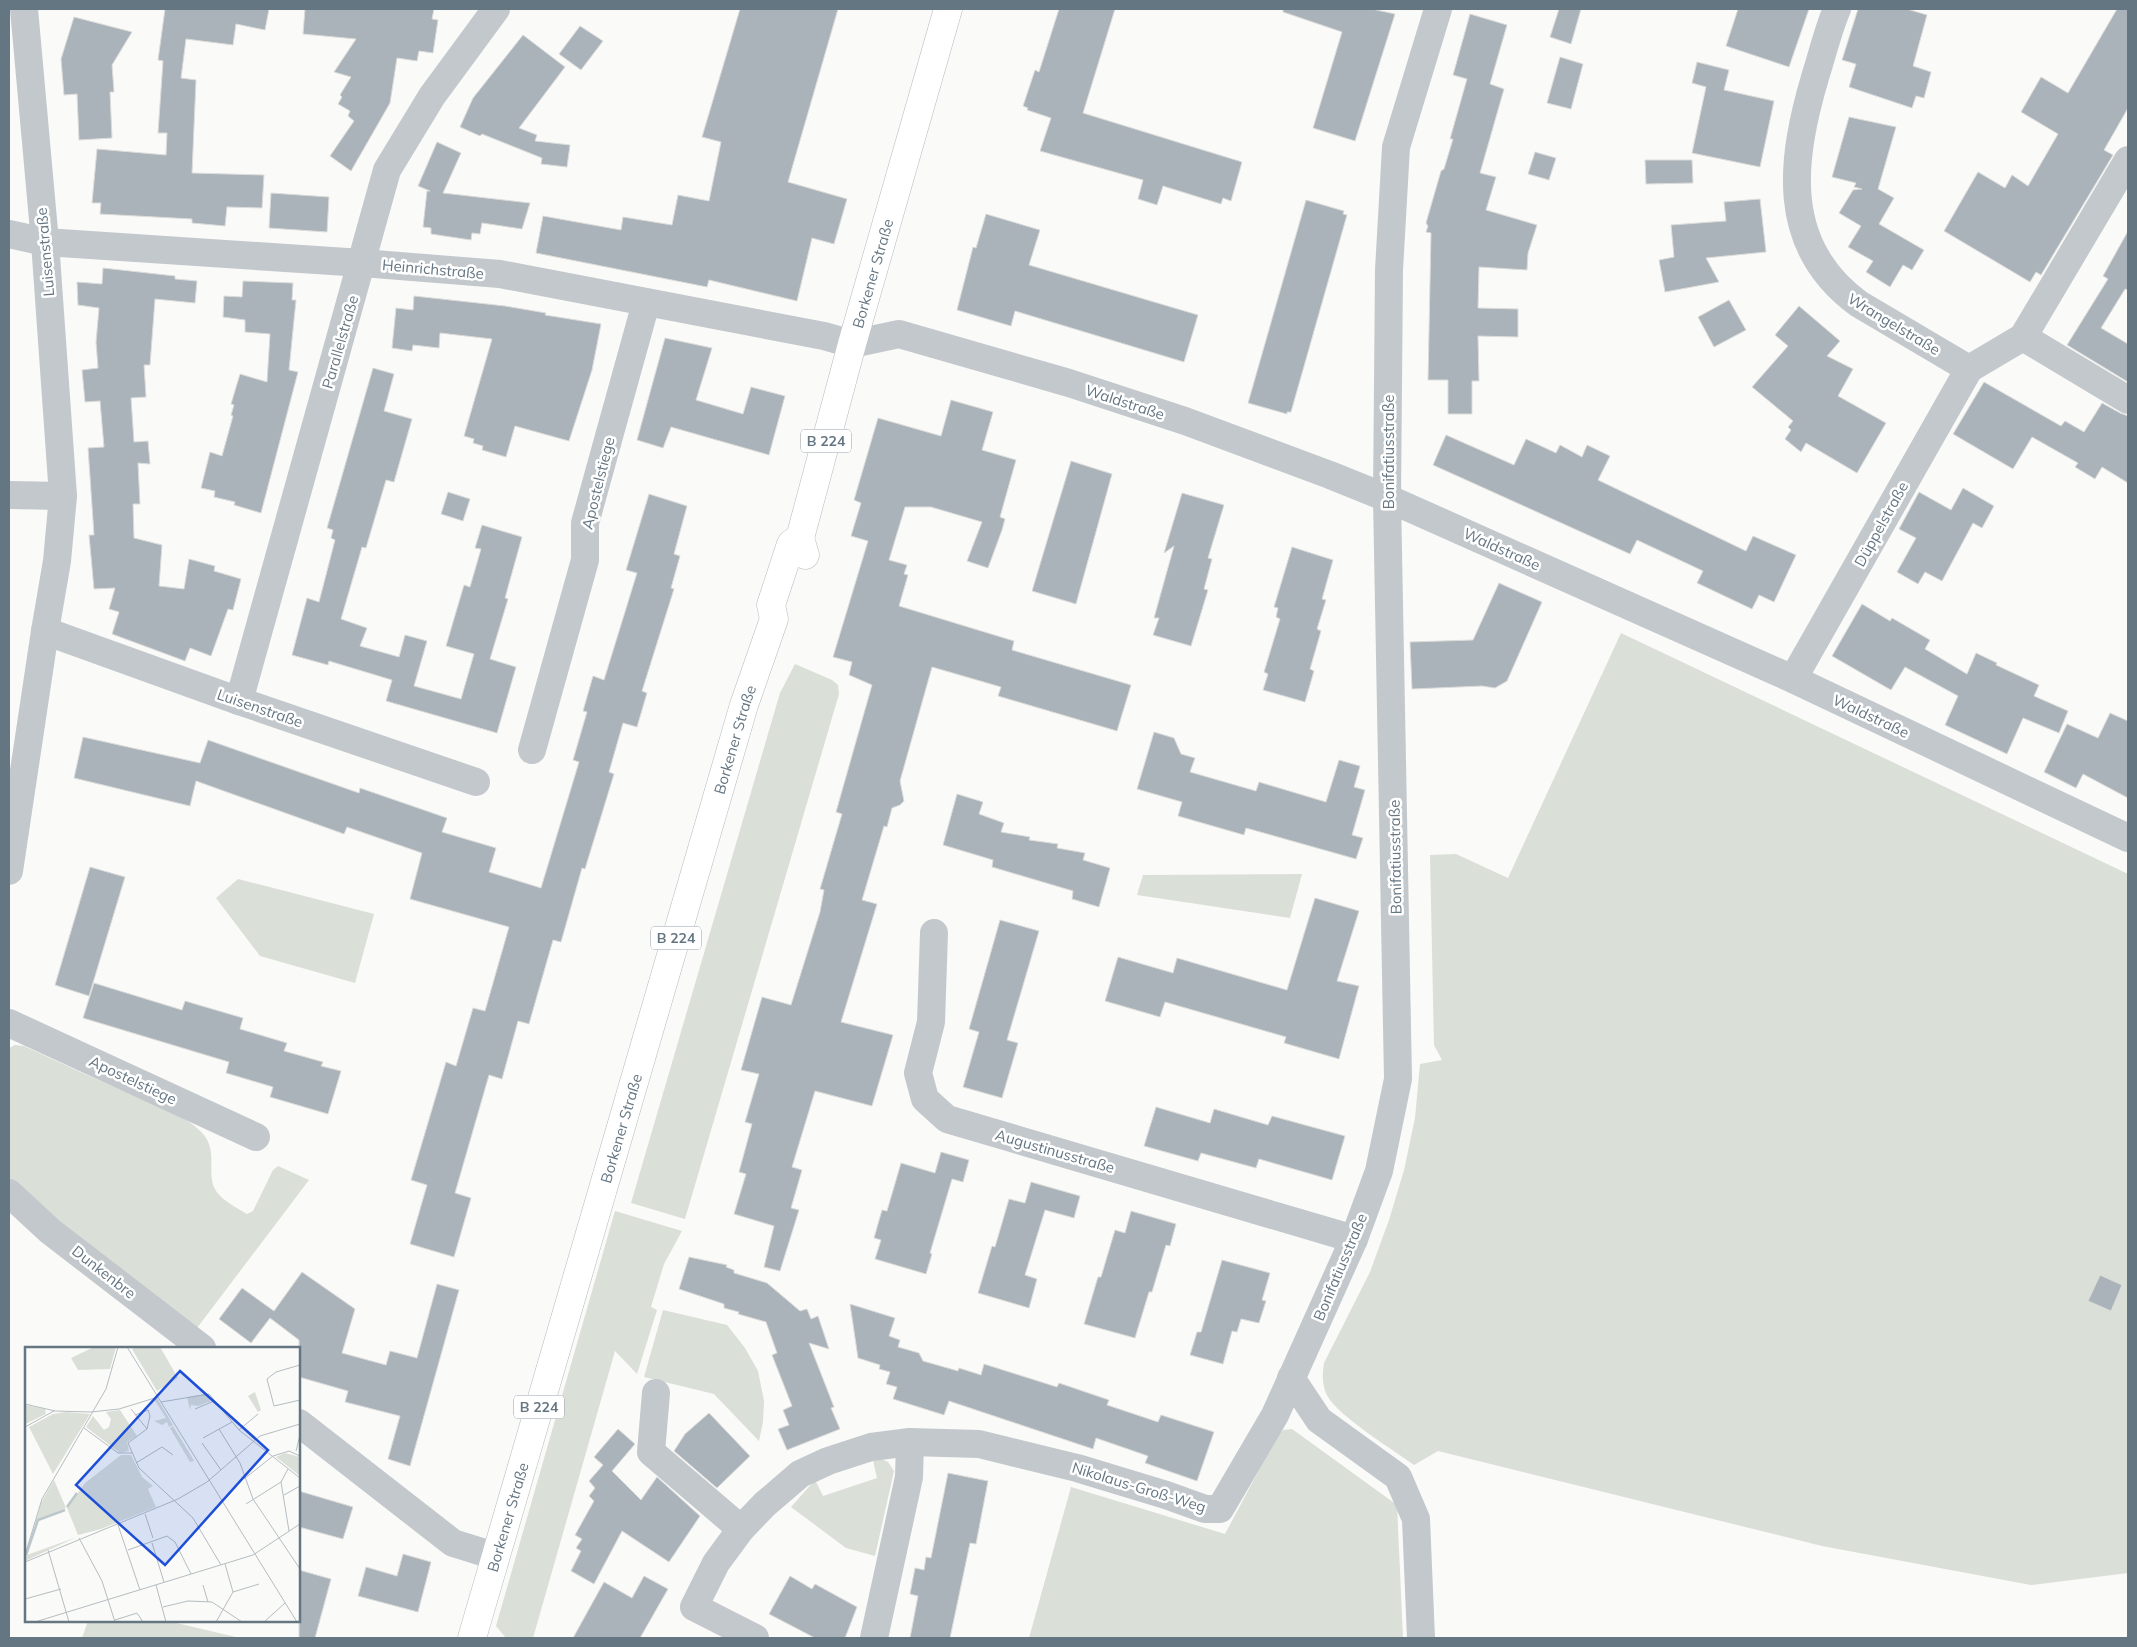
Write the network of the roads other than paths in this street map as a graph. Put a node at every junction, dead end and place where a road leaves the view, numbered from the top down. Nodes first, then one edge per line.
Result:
1 (24, 9) edge
2 (496, 9) edge
3 (948, 9) edge
4 (1438, 9) edge
5 (1837, 9) edge
6 (2128, 160) edge
7 (9, 234) edge
8 (45, 242) junction
9 (362, 263) junction
10 (646, 303) junction
11 (2023, 337) junction
12 (852, 344) junction
13 (1969, 369) junction
14 (2128, 400) edge
15 (9, 495) edge
16 (63, 496) junction
17 (1387, 498) junction
18 (44, 631) junction
19 (1793, 680) junction
20 (239, 701) junction
21 (532, 750) dead end
22 (476, 782) dead end
23 (2128, 838) edge
24 (9, 870) edge
25 (934, 933) dead end
26 (9, 1023) edge
27 (256, 1137) dead end
28 (9, 1193) edge
29 (1354, 1239) junction
30 (201, 1347) edge
31 (1291, 1378) junction
32 (656, 1393) dead end
33 (300, 1425) edge
34 (910, 1442) junction
35 (741, 1529) junction
36 (495, 1556) junction
37 (474, 1637) edge
38 (755, 1638) edge
39 (874, 1638) edge
40 (1421, 1638) edge

1 - 8 street, Luisenstraße
2 - 9 street, Parallelstraße
3 - 12 main road, Borkener Straße / B 224
4 - 17 street, Bonifatiusstraße
5 - 13 street, Wrangelstraße
6 - 11 street
7 - 8 street, Heinrichstraße
8 - 9 street, Heinrichstraße
8 - 16 street, Luisenstraße
9 - 10 street, Heinrichstraße
9 - 20 street, Parallelstraße
10 - 12 street, Heinrichstraße
10 - 21 street, Apostelstiege
11 - 13 street
11 - 14 street
12 - 17 street, Waldstraße
12 - 36 main road, Borkener Straße / B 224
13 - 19 street, Düppelstraße
15 - 16 street
16 - 18 street, Luisenstraße
17 - 19 street, Waldstraße
17 - 29 street, Bonifatiusstraße
18 - 20 street, Luisenstraße
18 - 24 street, Luisenstraße
19 - 23 street, Waldstraße
20 - 22 street, Luisenstraße
25 - 29 street, Augustinusstraße
26 - 27 street, Apostelstiege
28 - 30 street, Dunkenbre
29 - 31 street, Bonifatiusstraße
31 - 34 street, Nikolaus-Groß-Weg
31 - 40 street
32 - 35 street
33 - 36 street
34 - 35 street, Nikolaus-Groß-Weg
34 - 39 street
35 - 38 street, Nikolaus-Groß-Weg
36 - 37 main road, Borkener Straße / B 224

